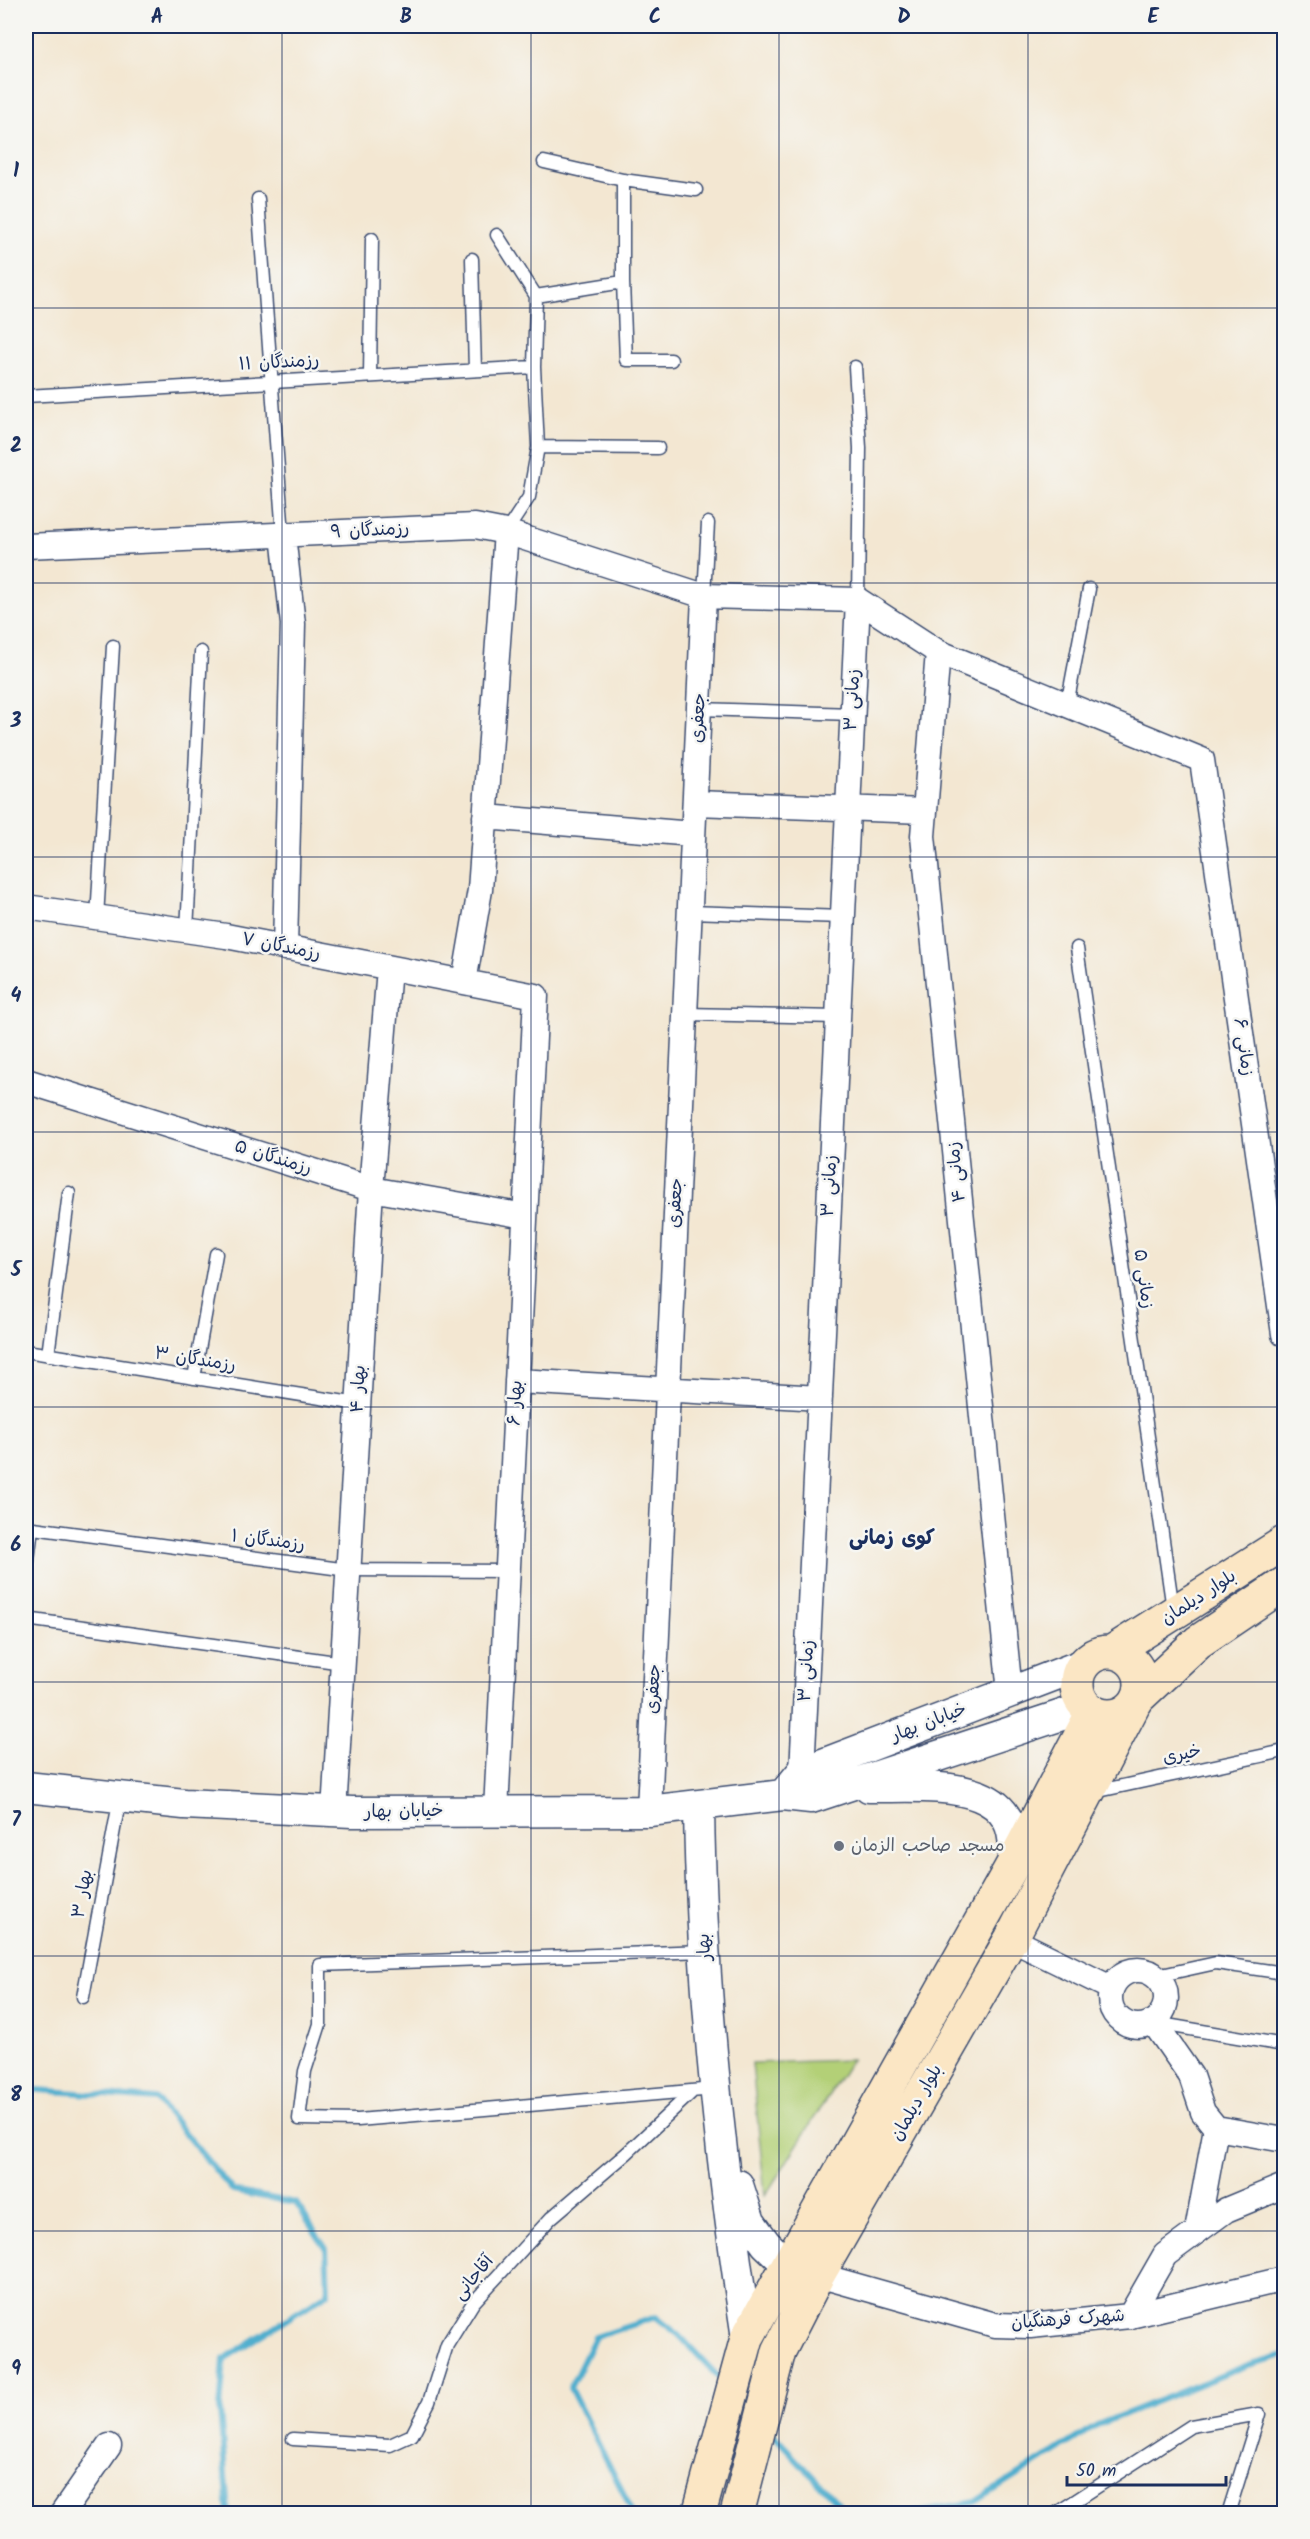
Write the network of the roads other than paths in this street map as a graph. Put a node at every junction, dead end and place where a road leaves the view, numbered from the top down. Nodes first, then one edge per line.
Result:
1 (544, 162) dead end
2 (623, 180) junction
3 (696, 190) dead end
4 (258, 199) dead end
5 (497, 235) dead end
6 (372, 239) dead end
7 (472, 258) dead end
8 (623, 282) junction
9 (536, 296) junction
10 (671, 360) dead end
11 (534, 367) junction
12 (855, 367) dead end
13 (475, 370) junction
14 (370, 376) junction
15 (272, 381) junction
16 (26, 396) edge
17 (538, 447) junction
18 (658, 448) dead end
19 (708, 523) dead end
20 (506, 532) junction
21 (283, 535) junction
22 (26, 546) edge
23 (1089, 589) dead end
24 (704, 596) junction
25 (858, 600) junction
26 (113, 646) dead end
27 (201, 652) dead end
28 (938, 652) junction
29 (1067, 705) junction
30 (699, 709) junction
31 (852, 714) junction
32 (695, 803) junction
33 (848, 808) junction
34 (925, 811) junction
35 (485, 817) junction
36 (693, 834) junction
37 (26, 907) edge
38 (690, 912) junction
39 (843, 917) junction
40 (97, 918) junction
41 (187, 931) junction
42 (285, 948) junction
43 (1077, 948) dead end
44 (389, 968) junction
45 (464, 982) junction
46 (536, 996) joint
47 (685, 1014) junction
48 (838, 1017) junction
49 (26, 1082) edge
50 (371, 1189) junction
51 (69, 1193) dead end
52 (525, 1216) junction
53 (216, 1254) dead end
54 (1284, 1334) edge
55 (26, 1351) edge
56 (48, 1355) junction
57 (194, 1378) junction
58 (517, 1381) junction
59 (668, 1391) junction
60 (820, 1398) junction
61 (358, 1404) junction
62 (29, 1528) edge
63 (1281, 1539) edge
64 (348, 1570) junction
65 (507, 1571) junction
66 (26, 1576) edge
67 (1284, 1584) edge
68 (1174, 1615) junction
69 (26, 1619) edge
70 (1098, 1658) junction
71 (343, 1662) junction
72 (1010, 1692) junction
73 (1136, 1701) junction
74 (1089, 1709) junction
75 (1284, 1751) edge
76 (802, 1772) junction
77 (26, 1786) edge
78 (845, 1787) junction
79 (1087, 1794) junction
80 (783, 1796) junction
81 (120, 1797) junction
82 (699, 1805) junction
83 (496, 1811) junction
84 (649, 1811) junction
85 (334, 1812) junction
86 (1012, 1866) junction
87 (1011, 1939) junction
88 (705, 1951) junction
89 (1284, 1973) edge
90 (1157, 1976) junction
91 (1111, 1988) junction
92 (82, 1997) dead end
93 (1154, 2023) junction
94 (1284, 2045) edge
95 (703, 2090) junction
96 (1216, 2128) junction
97 (1284, 2139) edge
98 (1284, 2186) edge
99 (1197, 2230) junction
100 (803, 2270) junction
101 (1284, 2279) edge
102 (1130, 2316) junction
103 (745, 2344) junction
104 (293, 2439) dead end
105 (109, 2446) dead end
106 (63, 2514) edge
107 (699, 2514) edge
108 (737, 2514) edge
109 (1055, 2514) edge
110 (1228, 2514) edge

1 - 2 lane
2 - 3 lane
2 - 8 lane
4 - 15 lane
5 - 9 lane
6 - 14 lane
7 - 13 lane
8 - 9 lane
8 - 10 lane
9 - 11 lane
11 - 13 lane, رزمندگان ۱۱
11 - 17 lane
12 - 25 lane
13 - 14 lane, رزمندگان ۱۱
14 - 15 lane, رزمندگان ۱۱
15 - 16 lane, رزمندگان ۱۱
15 - 21 lane
17 - 18 lane
17 - 20 lane
19 - 24 lane
20 - 21 street, رزمندگان ۹
20 - 24 street, رزمندگان ۹
20 - 35 street
21 - 22 street, رزمندگان ۹
21 - 42 street
23 - 29 lane
24 - 25 street, رزمندگان ۹
24 - 30 street, جعفری
25 - 28 street
25 - 31 street, زمانی ۳
26 - 40 lane
27 - 41 lane
28 - 29 street
28 - 34 street, زمانی ۴
29 - 54 street, زمانی ۶
30 - 31 lane
30 - 32 street, جعفری
31 - 33 street, زمانی ۳
32 - 33 street
32 - 36 street, جعفری
33 - 34 street
33 - 39 street, زمانی ۳
34 - 72 street, زمانی ۴
35 - 36 street
35 - 45 street
36 - 38 street, جعفری
37 - 40 street, رزمندگان ۷
38 - 39 lane
38 - 47 street, جعفری
39 - 48 street, زمانی ۳
40 - 41 street, رزمندگان ۷
41 - 42 street, رزمندگان ۷
42 - 44 street, رزمندگان ۷
43 - 68 lane, زمانی ۵
44 - 45 street, رزمندگان ۷
44 - 50 street, بهار ۴
45 - 46 street, رزمندگان ۷
46 - 52 street, بهار ۶
47 - 48 lane
47 - 59 street, جعفری
48 - 60 street, زمانی ۳
49 - 50 street, رزمندگان ۵
50 - 52 street, رزمندگان ۵
50 - 61 street, بهار ۴
51 - 56 lane
52 - 58 street, بهار ۶
53 - 57 lane
55 - 56 lane, رزمندگان ۳
56 - 57 lane, رزمندگان ۳
57 - 61 lane, رزمندگان ۳
58 - 59 street
58 - 65 street, بهار ۶
59 - 60 street
59 - 84 street, جعفری
60 - 76 street, زمانی ۳
61 - 64 street, بهار ۴
62 - 64 lane, رزمندگان ۱
62 - 66 lane
63 - 68 main road, بلوار دیلمان
64 - 65 lane, رزمندگان ۱
64 - 71 street, بهار ۴
65 - 83 street, بهار ۶
67 - 73 main road, بلوار دیلمان
68 - 70 main road, بلوار دیلمان
69 - 71 lane
70 - 72 street, خیابان بهار
70 - 73 main road
70 - 74 main road
71 - 85 street, بهار ۴
72 - 76 street, خیابان بهار
73 - 74 main road
73 - 79 main road, بلوار دیلمان
74 - 78 street, خیابان بهار
74 - 86 main road, بلوار دیلمان
75 - 79 lane, خیری
76 - 80 street
77 - 81 street, خیابان بهار
78 - 80 street, خیابان بهار
78 - 86 street
79 - 87 main road, بلوار دیلمان
80 - 82 street, خیابان بهار
81 - 85 street, خیابان بهار
81 - 92 lane, بهار ۳
82 - 84 street, خیابان بهار
82 - 88 street, بهار
83 - 84 street, خیابان بهار
83 - 85 street, خیابان بهار
86 - 100 main road, بلوار دیلمان
87 - 91 street
87 - 100 main road, بلوار دیلمان
88 - 95 street, بهار
88 - 95 lane
89 - 90 lane
90 - 91 street
90 - 93 street
91 - 93 street
93 - 94 lane
93 - 96 street
95 - 100 street, بهار
95 - 103 street, بهار
95 - 104 lane, آقاجانی
96 - 97 street
96 - 99 street
98 - 99 street
99 - 102 street
100 - 102 street, شهرک فرهنگیان
100 - 103 main road, بلوار دیلمان
100 - 108 main road, بلوار دیلمان
101 - 102 street, شهرک فرهنگیان
103 - 107 main road, بلوار دیلمان
105 - 106 street
109 - 110 lane

